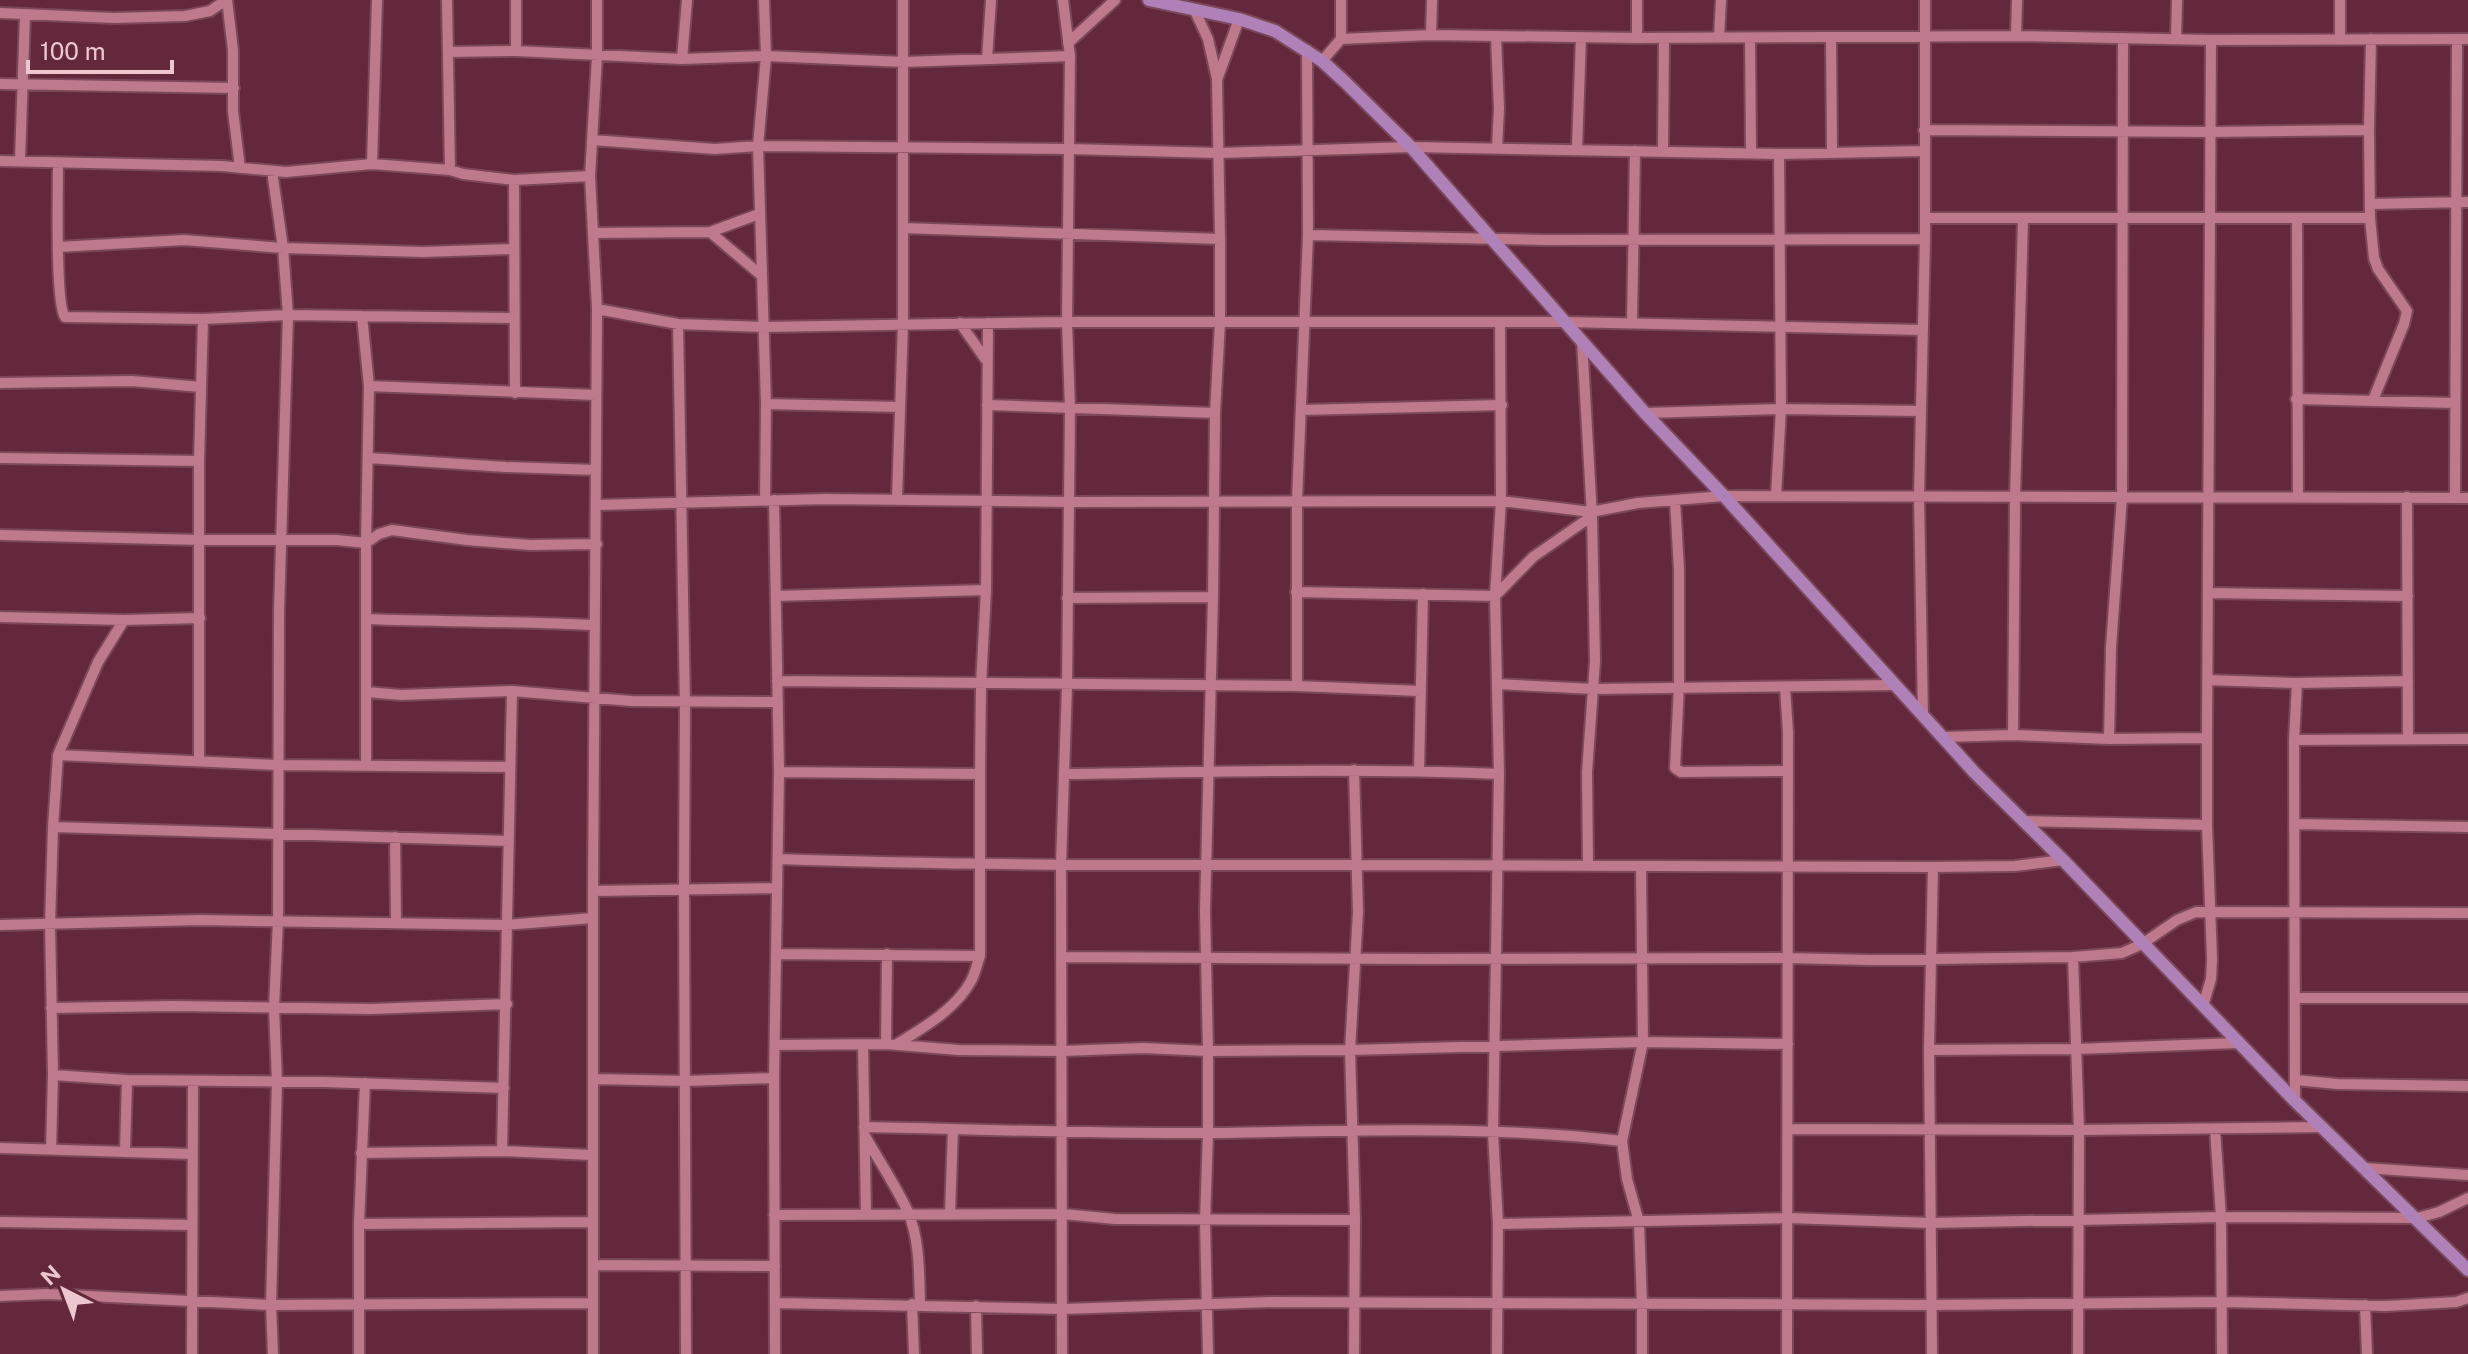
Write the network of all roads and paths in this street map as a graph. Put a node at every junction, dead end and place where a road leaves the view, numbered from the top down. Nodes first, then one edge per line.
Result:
1 (227, 0) edge
2 (377, 0) edge
3 (447, 0) edge
4 (516, 0) edge
5 (597, 0) edge
6 (687, 0) edge
7 (764, 0) edge
8 (903, 0) edge
9 (991, 0) edge
10 (1063, 0) edge
11 (1115, 0) edge
12 (1149, 0) edge
13 (1341, 0) edge
14 (1432, 0) edge
15 (1637, 0) edge
16 (1721, 0) edge
17 (1925, 0) edge
18 (2017, 0) edge
19 (2177, 0) edge
20 (2340, 0) edge
21 (1194, 9) junction
22 (0, 13) edge
23 (25, 15) junction
24 (1239, 19) junction
25 (1431, 35) junction
26 (2016, 36) junction
27 (1496, 37) junction
28 (1581, 37) junction
29 (1719, 37) junction
30 (1924, 37) junction
31 (1637, 38) junction
32 (1664, 38) junction
33 (1750, 38) junction
34 (1831, 38) junction
35 (2123, 38) junction
36 (1341, 39) junction
37 (2176, 39) junction
38 (2340, 39) junction
39 (2371, 39) junction
40 (2463, 39) edge
41 (2211, 40) junction
42 (1068, 43) junction
43 (1307, 50) junction
44 (516, 51) junction
45 (448, 52) junction
46 (766, 56) junction
47 (1070, 56) junction
48 (597, 57) junction
49 (682, 59) junction
50 (987, 59) junction
51 (1322, 61) junction
52 (904, 62) junction
53 (1217, 79) junction
54 (0, 84) edge
55 (24, 85) junction
56 (234, 88) junction
57 (1924, 130) junction
58 (2369, 130) junction
59 (2124, 132) junction
60 (2210, 132) junction
61 (592, 140) junction
62 (758, 146) junction
63 (905, 147) junction
64 (1411, 147) junction
65 (1497, 148) junction
66 (1069, 149) junction
67 (1577, 149) junction
68 (1635, 151) junction
69 (1663, 151) junction
70 (1832, 151) junction
71 (1925, 151) junction
72 (1308, 152) junction
73 (1751, 152) junction
74 (1219, 153) junction
75 (1779, 154) junction
76 (20, 160) junction
77 (0, 161) edge
78 (58, 163) junction
79 (372, 164) junction
80 (240, 168) junction
81 (450, 170) junction
82 (272, 171) junction
83 (590, 176) junction
84 (514, 180) junction
85 (2462, 202) edge
86 (2371, 204) junction
87 (759, 214) junction
88 (1925, 218) junction
89 (2121, 218) junction
90 (2297, 218) junction
91 (2370, 218) junction
92 (2023, 219) junction
93 (2209, 220) junction
94 (903, 228) junction
95 (710, 232) junction
96 (593, 233) junction
97 (1068, 235) junction
98 (1308, 235) junction
99 (1492, 238) junction
100 (1778, 238) junction
101 (1220, 239) junction
102 (1632, 239) junction
103 (1925, 239) junction
104 (58, 247) junction
105 (283, 248) junction
106 (513, 249) junction
107 (762, 276) junction
108 (597, 309) junction
109 (288, 315) junction
110 (362, 316) junction
111 (514, 318) junction
112 (203, 319) junction
113 (1303, 321) junction
114 (1067, 322) junction
115 (1220, 322) junction
116 (1500, 322) junction
117 (1566, 322) junction
118 (903, 323) junction
119 (960, 323) junction
120 (988, 323) junction
121 (1632, 323) junction
122 (678, 324) junction
123 (764, 327) junction
124 (1779, 327) junction
125 (1923, 330) junction
126 (1582, 341) junction
127 (987, 362) junction
128 (0, 383) edge
129 (369, 386) junction
130 (201, 387) junction
131 (515, 393) junction
132 (596, 395) junction
133 (2296, 399) junction
134 (2373, 400) junction
135 (2455, 403) junction
136 (766, 404) junction
137 (987, 405) junction
138 (1502, 405) junction
139 (900, 407) junction
140 (1070, 409) junction
141 (1781, 409) junction
142 (1301, 410) junction
143 (1921, 411) junction
144 (1215, 413) junction
145 (1645, 413) junction
146 (0, 458) edge
147 (369, 458) junction
148 (199, 461) junction
149 (596, 470) junction
150 (1724, 496) junction
151 (1776, 496) junction
152 (1919, 496) junction
153 (2015, 497) junction
154 (2122, 497) junction
155 (2209, 497) junction
156 (2298, 497) junction
157 (2407, 497) junction
158 (2455, 498) junction
159 (2468, 498) edge
160 (897, 499) junction
161 (770, 500) junction
162 (986, 500) junction
163 (1675, 500) junction
164 (1297, 501) junction
165 (1501, 501) junction
166 (1069, 502) junction
167 (1214, 502) junction
168 (682, 504) junction
169 (597, 505) junction
170 (1591, 514) junction
171 (0, 535) edge
172 (201, 540) junction
173 (282, 540) junction
174 (366, 543) junction
175 (597, 544) junction
176 (986, 590) junction
177 (1296, 592) junction
178 (2209, 593) junction
179 (1423, 594) junction
180 (776, 596) junction
181 (1495, 596) junction
182 (2408, 596) junction
183 (1213, 597) junction
184 (1067, 598) junction
185 (0, 617) edge
186 (200, 618) junction
187 (366, 619) junction
188 (124, 620) junction
189 (594, 625) junction
190 (2208, 680) junction
191 (777, 681) junction
192 (2408, 681) junction
193 (2297, 683) junction
194 (1497, 684) junction
195 (981, 685) junction
196 (1067, 685) junction
197 (1211, 685) junction
198 (1895, 685) junction
199 (1297, 686) junction
200 (1679, 686) junction
201 (1785, 688) junction
202 (1594, 689) junction
203 (512, 691) junction
204 (1420, 691) junction
205 (367, 692) junction
206 (595, 699) junction
207 (778, 702) junction
208 (685, 703) junction
209 (1923, 716) junction
210 (2013, 735) junction
211 (1942, 737) junction
212 (2207, 738) junction
213 (2408, 738) junction
214 (2109, 739) junction
215 (2468, 739) edge
216 (2294, 740) junction
217 (58, 755) junction
218 (199, 761) junction
219 (277, 765) junction
220 (366, 766) junction
221 (510, 767) junction
222 (1354, 770) junction
223 (1419, 771) junction
224 (1788, 771) junction
225 (779, 772) junction
226 (1208, 772) junction
227 (980, 774) junction
228 (1064, 774) junction
229 (1499, 774) junction
230 (2024, 821) junction
231 (2294, 824) junction
232 (2207, 825) junction
233 (53, 827) junction
234 (2468, 827) edge
235 (278, 835) junction
236 (395, 837) junction
237 (509, 841) junction
238 (779, 859) junction
239 (2063, 860) junction
240 (979, 864) junction
241 (1061, 865) junction
242 (1357, 865) junction
243 (1498, 865) junction
244 (1588, 865) junction
245 (1641, 866) junction
246 (1206, 867) junction
247 (1788, 867) junction
248 (1933, 867) junction
249 (776, 888) junction
250 (684, 890) junction
251 (593, 891) junction
252 (2209, 910) junction
253 (2295, 912) junction
254 (2468, 913) edge
255 (593, 918) junction
256 (278, 921) junction
257 (396, 923) junction
258 (50, 924) junction
259 (0, 925) edge
260 (506, 925) junction
261 (2142, 944) junction
262 (776, 954) junction
263 (887, 954) junction
264 (980, 956) junction
265 (1061, 957) junction
266 (1205, 957) junction
267 (2073, 957) junction
268 (1356, 958) junction
269 (1788, 958) junction
270 (1494, 959) junction
271 (1642, 959) junction
272 (1931, 960) junction
273 (2295, 998) junction
274 (2468, 998) edge
275 (507, 1004) junction
276 (2203, 1006) junction
277 (51, 1008) junction
278 (274, 1008) junction
279 (1643, 1042) junction
280 (2238, 1043) junction
281 (891, 1044) junction
282 (1788, 1044) junction
283 (775, 1045) junction
284 (863, 1045) junction
285 (1496, 1045) junction
286 (2076, 1049) junction
287 (1350, 1050) junction
288 (1929, 1050) junction
289 (1062, 1051) junction
290 (1208, 1051) junction
291 (53, 1075) junction
292 (774, 1078) junction
293 (593, 1079) junction
294 (127, 1080) junction
295 (2296, 1080) junction
296 (193, 1081) junction
297 (277, 1081) junction
298 (686, 1081) junction
299 (365, 1083) junction
300 (2468, 1086) edge
301 (504, 1088) junction
302 (2295, 1101) junction
303 (2323, 1127) junction
304 (953, 1129) junction
305 (1788, 1129) junction
306 (1930, 1129) junction
307 (2215, 1129) junction
308 (1351, 1130) junction
309 (2079, 1130) junction
310 (864, 1132) junction
311 (1063, 1132) junction
312 (1208, 1133) junction
313 (1493, 1133) junction
314 (1622, 1141) junction
315 (0, 1148) edge
316 (51, 1149) junction
317 (125, 1151) junction
318 (502, 1151) junction
319 (361, 1153) junction
320 (191, 1154) junction
321 (592, 1155) junction
322 (2365, 1168) junction
323 (2468, 1175) edge
324 (2468, 1198) edge
325 (909, 1213) junction
326 (866, 1214) junction
327 (950, 1214) junction
328 (1063, 1214) junction
329 (774, 1215) junction
330 (2221, 1217) junction
331 (1788, 1218) junction
332 (2417, 1218) junction
333 (1355, 1220) junction
334 (1205, 1221) junction
335 (2078, 1221) junction
336 (0, 1222) edge
337 (593, 1222) junction
338 (1639, 1222) junction
339 (1931, 1223) junction
340 (359, 1224) junction
341 (1498, 1224) junction
342 (191, 1225) junction
343 (685, 1264) junction
344 (593, 1265) junction
345 (775, 1266) junction
346 (2468, 1270) edge
347 (0, 1296) edge
348 (2468, 1298) edge
349 (193, 1302) junction
350 (2223, 1302) junction
351 (593, 1303) junction
352 (776, 1303) junction
353 (1206, 1303) junction
354 (1355, 1303) junction
355 (1498, 1303) junction
356 (916, 1304) junction
357 (1642, 1304) junction
358 (1788, 1304) junction
359 (271, 1305) junction
360 (358, 1305) junction
361 (1931, 1305) junction
362 (2078, 1305) junction
363 (2365, 1305) junction
364 (976, 1306) junction
365 (1063, 1309) junction
366 (192, 1354) edge
367 (273, 1354) edge
368 (359, 1354) edge
369 (593, 1354) edge
370 (686, 1354) edge
371 (775, 1354) edge
372 (914, 1354) edge
373 (977, 1354) edge
374 (1062, 1354) edge
375 (1208, 1354) edge
376 (1354, 1354) edge
377 (1497, 1354) edge
378 (1642, 1354) edge
379 (1787, 1354) edge
380 (1932, 1354) edge
381 (2078, 1354) edge
382 (2222, 1354) edge
383 (2367, 1354) edge

1 - 23 street
1 - 56 street
2 - 79 street
3 - 45 street
4 - 44 street
5 - 48 street
6 - 49 street
7 - 46 street
8 - 52 street
9 - 50 street
10 - 42 street
11 - 42 street
12 - 21 main road
13 - 36 street
14 - 25 street
15 - 31 street
16 - 29 street
17 - 30 street
18 - 26 street
19 - 37 street
20 - 38 street
21 - 24 main road
21 - 53 street
22 - 23 street
23 - 55 street
24 - 43 main road
24 - 53 street
25 - 27 street
25 - 36 street
26 - 30 street
26 - 35 street
27 - 28 street
27 - 65 street
28 - 31 street
28 - 67 street
29 - 32 street
29 - 33 street
30 - 34 street
30 - 57 street
31 - 32 street
32 - 69 street
33 - 34 street
33 - 73 street
34 - 70 street
35 - 37 street
35 - 59 street
36 - 51 street
37 - 41 street
38 - 39 street
38 - 41 street
39 - 40 street
39 - 58 street
40 - 85 street
41 - 60 street
42 - 47 street
43 - 51 main road
43 - 72 street
44 - 45 street
44 - 48 street
45 - 81 street
46 - 49 street
46 - 52 street
46 - 62 street
47 - 50 street
47 - 66 street
48 - 49 street
48 - 61 street
50 - 52 street
51 - 64 main road
52 - 63 street
53 - 74 street
54 - 55 street
55 - 56 street
55 - 76 street
56 - 80 street
57 - 59 street
57 - 71 street
58 - 60 street
58 - 86 street
59 - 60 street
59 - 89 street
60 - 93 street
61 - 62 street
61 - 83 street
62 - 63 street
62 - 87 street
63 - 66 street
63 - 94 street
64 - 65 street
64 - 72 street
64 - 99 main road
65 - 67 street
66 - 74 street
66 - 97 street
67 - 68 street
68 - 69 street
68 - 102 street
69 - 73 street
70 - 71 street
70 - 75 street
71 - 88 street
72 - 74 street
72 - 98 street
73 - 75 street
74 - 101 street
75 - 100 street
76 - 77 street
76 - 78 street
78 - 80 street
78 - 104 street
79 - 81 street
79 - 82 street
80 - 82 street
81 - 84 street
82 - 105 street
83 - 84 street
83 - 96 street
84 - 106 street
85 - 86 street
85 - 135 street
86 - 91 street
87 - 95 street
87 - 107 street
88 - 92 street
88 - 103 street
89 - 92 street
89 - 93 street
89 - 154 street
90 - 91 street
90 - 93 street
90 - 133 street
91 - 134 street
92 - 153 street
93 - 155 street
94 - 97 street
94 - 118 street
95 - 96 street
95 - 107 street
96 - 108 street
97 - 101 street
97 - 114 street
98 - 99 street
98 - 113 street
99 - 102 street
99 - 117 main road
100 - 102 street
100 - 103 street
100 - 124 street
101 - 115 street
102 - 121 street
103 - 125 street
104 - 105 street
104 - 112 street
105 - 106 street
105 - 109 street
106 - 111 street
107 - 123 street
108 - 122 street
108 - 132 street
109 - 110 street
109 - 112 street
109 - 173 street
110 - 111 street
110 - 129 street
111 - 131 street
112 - 130 street
113 - 115 street
113 - 116 street
113 - 142 street
114 - 115 street
114 - 120 street
114 - 140 street
115 - 144 street
116 - 117 street
116 - 138 street
117 - 121 street
117 - 126 main road
118 - 119 street
118 - 123 street
118 - 139 street
119 - 120 street
119 - 127 street
120 - 127 street
121 - 124 street
122 - 123 street
122 - 168 street
123 - 136 street
124 - 125 street
124 - 141 street
125 - 143 street
126 - 145 main road
126 - 170 street
127 - 137 street
128 - 130 street
129 - 131 street
129 - 147 street
130 - 148 street
131 - 132 street
132 - 149 street
133 - 134 street
133 - 156 street
134 - 135 street
135 - 158 street
136 - 139 street
136 - 161 street
137 - 140 street
137 - 162 street
138 - 142 street
138 - 165 street
139 - 160 street
140 - 144 street
140 - 166 street
141 - 143 street
141 - 145 street
141 - 151 street
142 - 164 street
143 - 152 street
144 - 167 street
145 - 150 main road
146 - 148 street
147 - 149 street
147 - 174 street
148 - 172 street
149 - 169 street
150 - 151 street
150 - 163 street
150 - 198 main road
151 - 152 street
152 - 153 street
152 - 209 street
153 - 154 street
153 - 210 street
154 - 155 street
154 - 214 street
155 - 156 street
155 - 178 street
156 - 157 street
157 - 158 street
157 - 182 street
158 - 159 street
160 - 161 street
160 - 162 street
161 - 168 street
161 - 180 street
162 - 166 street
162 - 176 street
163 - 170 street
163 - 200 street
164 - 165 street
164 - 167 street
164 - 177 street
165 - 170 street
165 - 181 street
166 - 167 street
166 - 184 street
167 - 183 street
168 - 169 street
168 - 208 street
169 - 175 street
170 - 181 street
170 - 202 street
171 - 172 street
172 - 173 street
172 - 186 street
173 - 174 street
173 - 219 street
174 - 175 street
174 - 187 street
175 - 189 street
176 - 180 street
176 - 195 street
177 - 179 street
177 - 199 street
178 - 182 street
178 - 190 street
179 - 181 street
179 - 204 street
180 - 191 street
181 - 194 street
182 - 192 street
183 - 184 street
183 - 197 street
184 - 196 street
185 - 188 street
186 - 188 street
186 - 218 street
187 - 189 street
187 - 205 street
188 - 217 street
189 - 206 street
190 - 193 street
190 - 212 street
191 - 195 street
191 - 207 street
192 - 193 street
192 - 213 street
193 - 216 street
194 - 202 street
194 - 229 street
195 - 196 street
195 - 227 street
196 - 197 street
196 - 228 street
197 - 199 street
197 - 226 street
198 - 201 street
198 - 209 main road
199 - 204 street
200 - 201 street
200 - 202 street
200 - 224 street
201 - 224 street
202 - 244 street
203 - 205 street
203 - 206 street
203 - 221 street
204 - 223 street
205 - 220 street
206 - 208 street
206 - 251 street
207 - 208 street
207 - 225 street
208 - 250 street
209 - 211 main road
210 - 211 street
210 - 214 street
211 - 230 main road
212 - 214 street
212 - 232 street
213 - 215 street
213 - 216 street
216 - 231 street
217 - 218 street
217 - 233 street
218 - 219 street
219 - 220 street
219 - 235 street
220 - 221 street
221 - 237 street
222 - 223 street
222 - 226 street
222 - 242 street
223 - 229 street
224 - 247 street
225 - 227 street
225 - 238 street
226 - 228 street
226 - 246 street
227 - 240 street
228 - 241 street
229 - 243 street
230 - 232 street
230 - 239 main road
231 - 234 street
231 - 253 street
232 - 252 street
233 - 235 street
233 - 258 street
235 - 236 street
235 - 256 street
236 - 237 street
236 - 257 street
237 - 260 street
238 - 240 street
238 - 249 street
239 - 248 street
239 - 261 main road
240 - 241 street
240 - 264 street
241 - 246 street
241 - 265 street
242 - 243 street
242 - 246 street
242 - 268 street
243 - 244 street
243 - 270 street
244 - 245 street
245 - 247 street
245 - 271 street
246 - 266 street
247 - 248 street
247 - 269 street
248 - 272 street
249 - 250 street
249 - 262 street
250 - 251 street
250 - 298 street
251 - 255 street
252 - 253 street
252 - 261 street
252 - 276 street
253 - 254 street
253 - 273 street
255 - 260 street
255 - 293 street
256 - 257 street
256 - 258 street
256 - 278 street
257 - 260 street
258 - 259 street
258 - 277 street
260 - 275 street
261 - 267 street
261 - 276 main road
262 - 263 street
262 - 283 street
263 - 264 street
263 - 281 street
264 - 281 street
265 - 266 street
265 - 289 street
266 - 268 street
266 - 290 street
267 - 272 street
267 - 286 street
268 - 270 street
268 - 287 street
269 - 271 street
269 - 272 street
269 - 282 street
270 - 271 street
270 - 285 street
271 - 279 street
272 - 288 street
273 - 274 street
273 - 295 street
275 - 278 street
275 - 301 street
276 - 280 main road
277 - 278 street
277 - 291 street
278 - 297 street
279 - 282 street
279 - 285 street
279 - 314 street
280 - 286 street
280 - 302 main road
281 - 284 street
281 - 289 street
282 - 305 street
283 - 284 street
283 - 292 street
284 - 310 street
285 - 287 street
285 - 313 street
286 - 288 street
286 - 309 street
287 - 290 street
287 - 308 street
288 - 306 street
289 - 290 street
289 - 311 street
290 - 312 street
291 - 294 street
291 - 316 street
292 - 298 street
292 - 329 street
293 - 298 street
293 - 321 street
294 - 296 street
294 - 317 street
295 - 300 street
295 - 302 street
296 - 297 street
296 - 320 street
297 - 299 street
297 - 359 street
298 - 343 street
299 - 301 street
299 - 319 street
301 - 318 street
302 - 303 main road
303 - 307 street
303 - 322 main road
304 - 310 street
304 - 311 street
304 - 327 street
305 - 306 street
305 - 331 street
306 - 309 street
306 - 339 street
307 - 309 street
307 - 330 street
308 - 312 street
308 - 313 street
308 - 333 street
309 - 335 street
310 - 325 street
310 - 326 street
311 - 312 street
311 - 328 street
312 - 334 street
313 - 314 street
313 - 341 street
314 - 338 street
315 - 316 street
316 - 317 street
317 - 320 street
318 - 319 street
318 - 321 street
319 - 340 street
320 - 342 street
321 - 337 street
322 - 323 street
322 - 332 main road
324 - 332 street
325 - 326 street
325 - 327 street
325 - 356 street
326 - 329 street
327 - 328 street
328 - 334 street
328 - 365 street
329 - 345 street
330 - 332 street
330 - 335 street
330 - 350 street
331 - 338 street
331 - 339 street
331 - 358 street
332 - 346 main road
333 - 334 street
333 - 354 street
334 - 353 street
335 - 339 street
335 - 362 street
336 - 342 street
337 - 340 street
337 - 344 street
338 - 341 street
338 - 357 street
339 - 361 street
340 - 360 street
341 - 355 street
342 - 349 street
343 - 344 street
343 - 345 street
343 - 370 street
344 - 351 street
345 - 352 street
347 - 349 street
348 - 363 street
349 - 359 street
349 - 366 street
350 - 362 street
350 - 363 street
350 - 382 street
351 - 360 street
351 - 369 street
352 - 356 street
352 - 371 street
353 - 354 street
353 - 365 street
353 - 375 street
354 - 355 street
354 - 376 street
355 - 357 street
355 - 377 street
356 - 364 street
356 - 372 street
357 - 358 street
357 - 378 street
358 - 361 street
358 - 379 street
359 - 360 street
359 - 367 street
360 - 368 street
361 - 362 street
361 - 380 street
362 - 381 street
363 - 383 street
364 - 365 street
364 - 373 street
365 - 374 street

